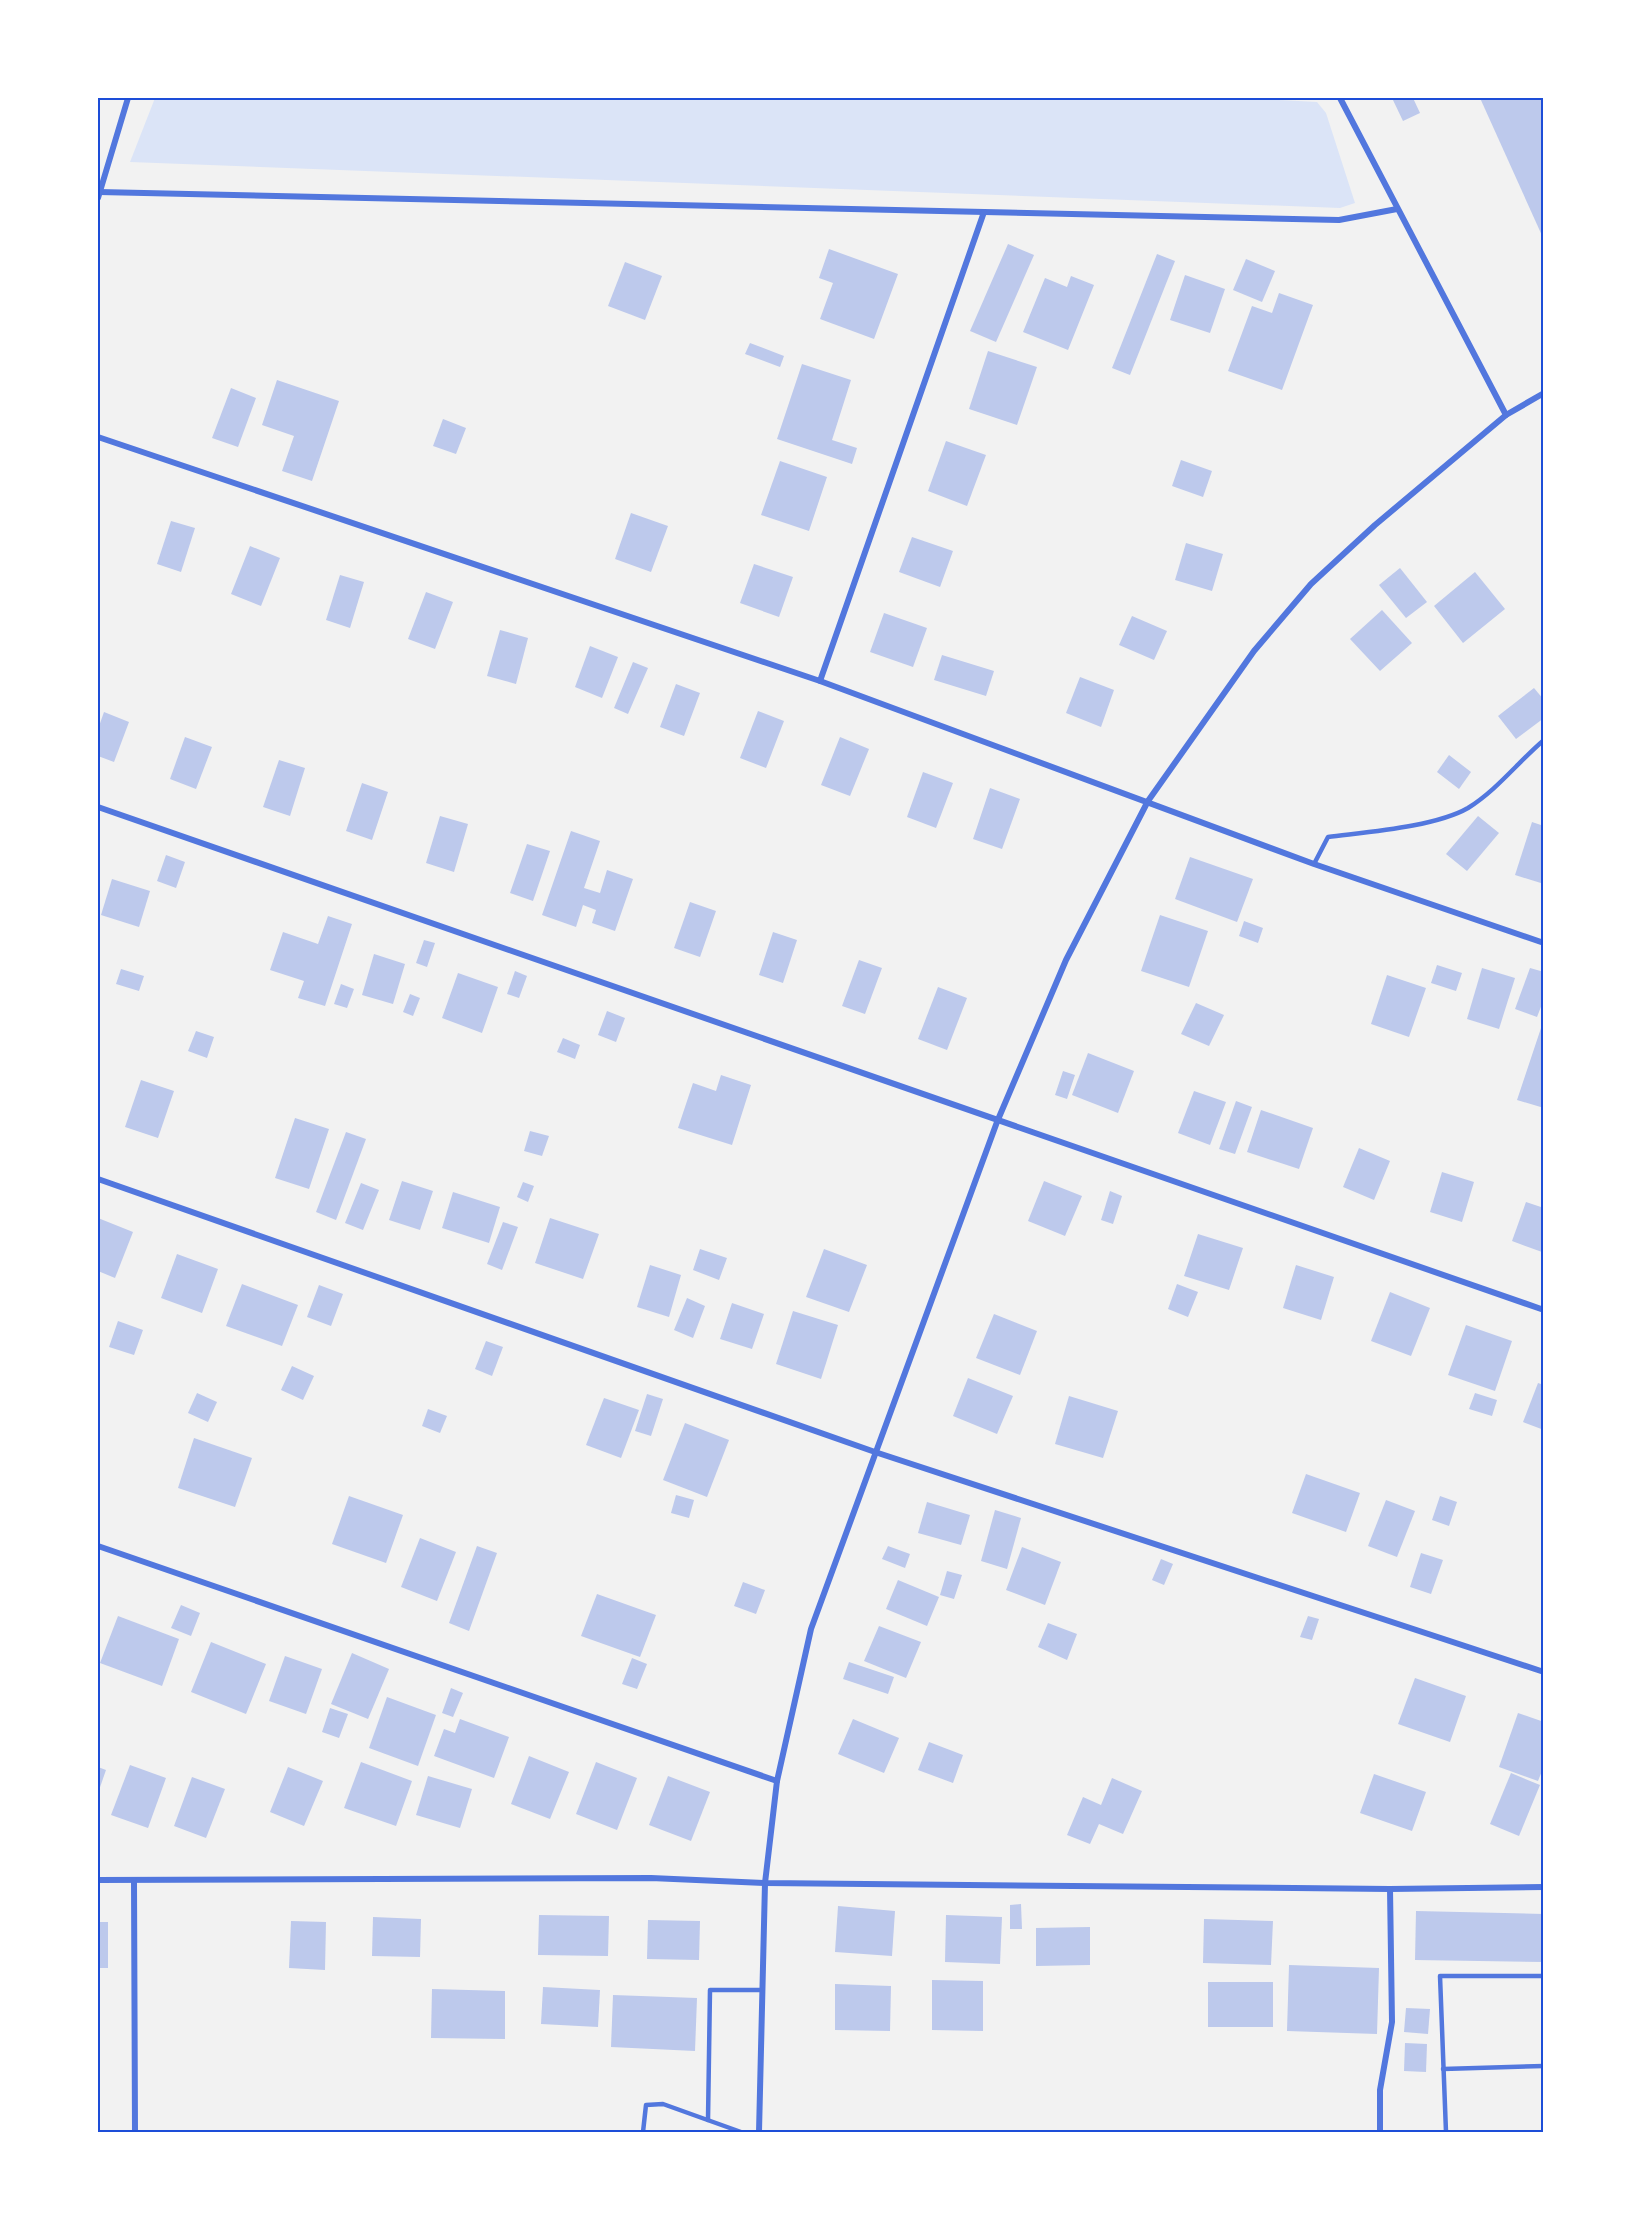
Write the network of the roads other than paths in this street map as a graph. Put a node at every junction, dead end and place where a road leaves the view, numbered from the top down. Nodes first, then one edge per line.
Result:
1 (128, 98) edge
2 (1340, 98) edge
3 (98, 195) edge
4 (1396, 209) junction
5 (984, 212) junction
6 (1544, 393) edge
7 (1506, 415) junction
8 (98, 437) edge
9 (820, 681) junction
10 (1544, 740) edge
11 (1148, 801) junction
12 (98, 807) edge
13 (1314, 864) junction
14 (1544, 943) edge
15 (997, 1122) junction
16 (98, 1179) edge
17 (1544, 1310) edge
18 (875, 1452) junction
19 (98, 1546) edge
20 (1544, 1672) edge
21 (777, 1781) junction
22 (98, 1881) edge
23 (134, 1881) junction
24 (765, 1883) junction
25 (1544, 1887) edge
26 (1390, 1889) junction
27 (1544, 1976) edge
28 (762, 1990) junction
29 (1544, 2066) edge
30 (1443, 2069) junction
31 (708, 2120) junction
32 (135, 2133) edge
33 (643, 2133) edge
34 (741, 2133) edge
35 (759, 2133) edge
36 (1380, 2133) edge
37 (1446, 2133) edge

1 - 3 street
2 - 4 street
3 - 5 street
4 - 5 street
4 - 7 street
5 - 9 street
6 - 7 street
7 - 11 street
8 - 9 street
9 - 11 street
10 - 13 lane
11 - 13 street
11 - 15 street
12 - 15 street
13 - 14 street
15 - 17 street
15 - 18 street
16 - 18 street
18 - 20 street
18 - 21 street
19 - 21 street
21 - 24 street
22 - 23 street
23 - 24 street
23 - 32 street
24 - 26 street
24 - 28 street
25 - 26 street
26 - 36 street
27 - 30 lane
28 - 31 lane
28 - 35 street
29 - 30 lane
30 - 37 lane
31 - 33 lane
31 - 34 lane

